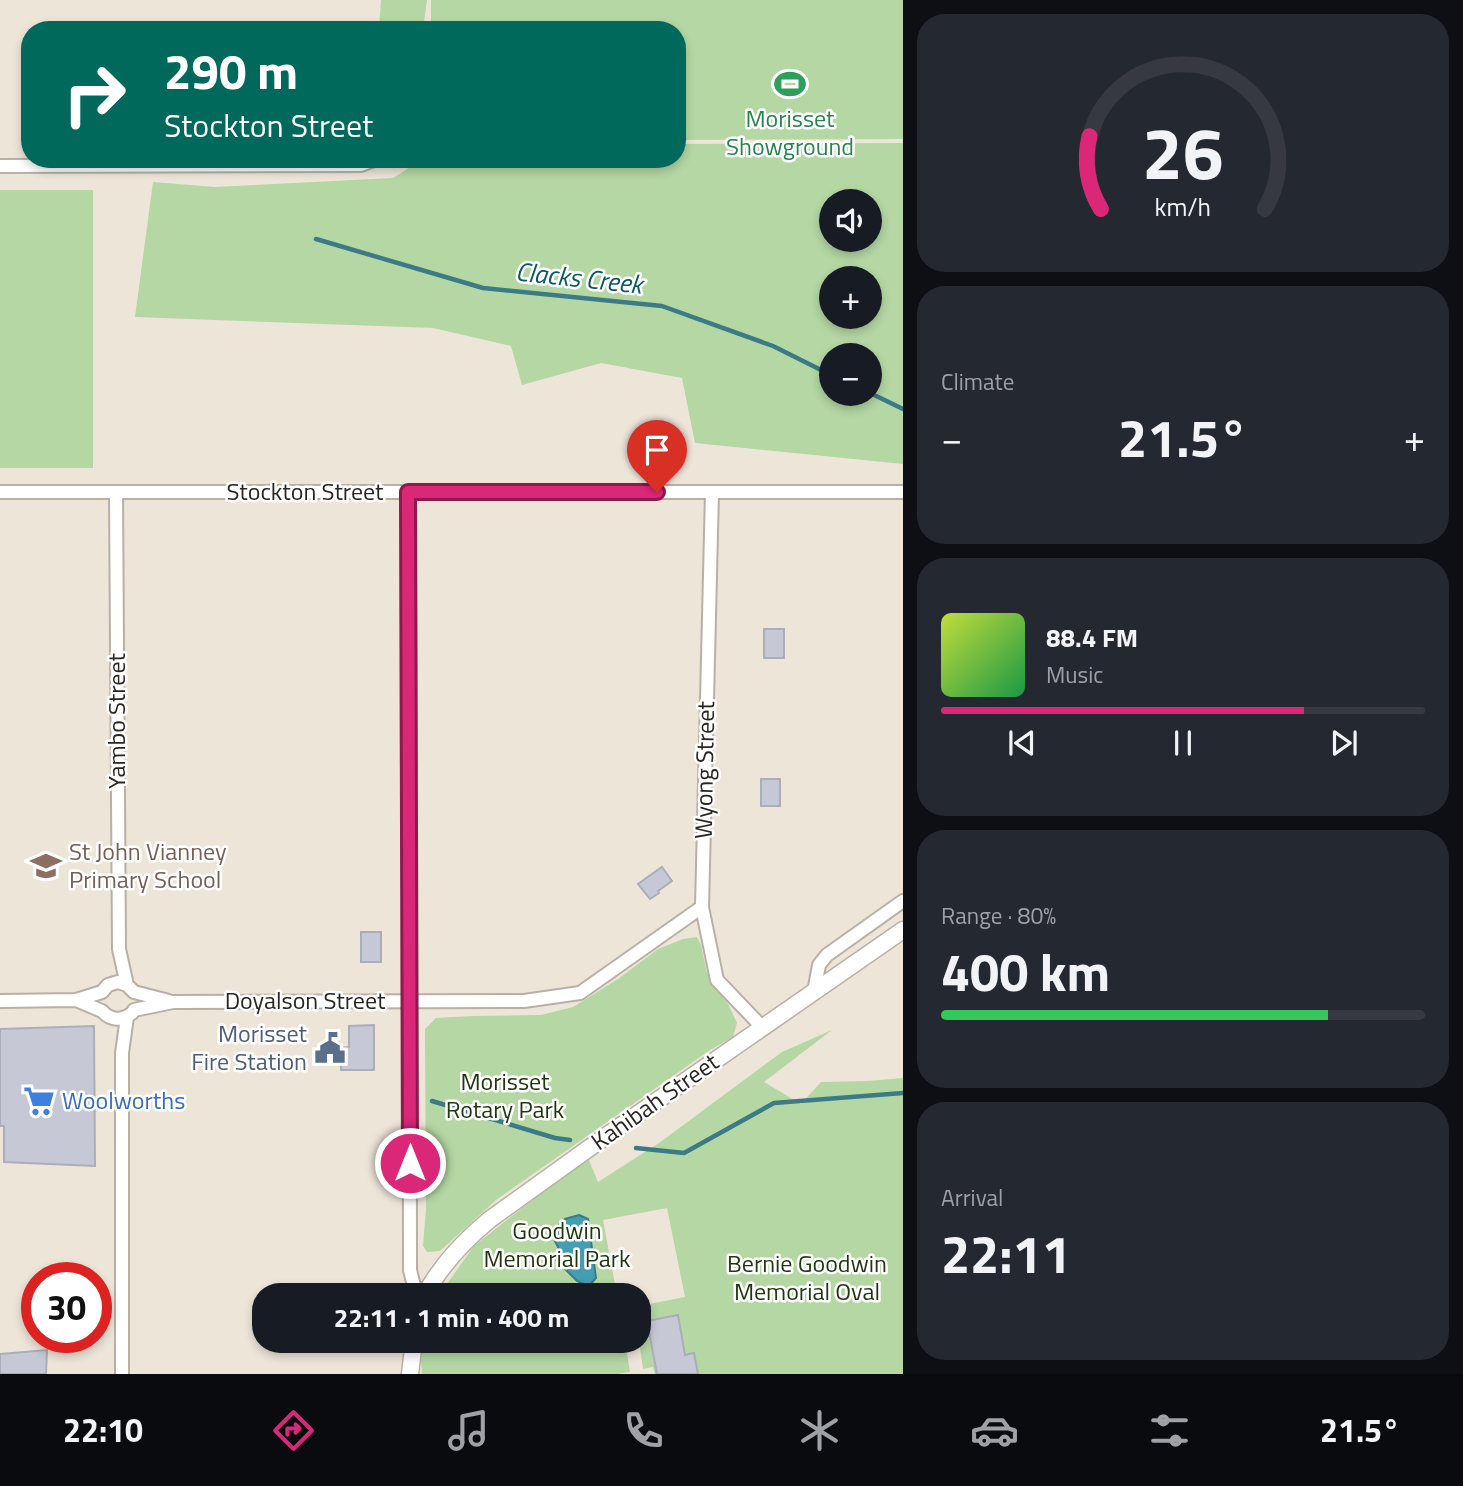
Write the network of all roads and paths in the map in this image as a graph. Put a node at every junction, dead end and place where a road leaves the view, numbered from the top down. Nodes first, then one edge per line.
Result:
1 (0, 166) edge
2 (21, 166) edge
3 (0, 492) edge
4 (116, 492) junction
5 (408, 492) junction
6 (712, 492) junction
7 (903, 492) edge
8 (903, 901) edge
9 (702, 907) junction
10 (903, 930) edge
11 (119, 949) junction
12 (130, 988) junction
13 (105, 989) junction
14 (814, 992) junction
15 (76, 1000) junction
16 (0, 1001) edge
17 (410, 1001) junction
18 (173, 1002) junction
19 (131, 1013) junction
20 (106, 1014) junction
21 (763, 1027) junction
22 (122, 1053) junction
23 (413, 1283) edge
24 (433, 1283) edge
25 (412, 1353) edge
26 (122, 1374) edge
27 (410, 1374) edge

1 - 2 street
3 - 4 street, Stockton Street
4 - 5 street, Stockton Street
4 - 11 street, Yambo Street
5 - 6 street, Stockton Street
5 - 17 street
6 - 7 street, Stockton Street
6 - 9 street, Wyong Street
8 - 14 street
9 - 17 street, Doyalson Street
9 - 21 street, Wyong Street
10 - 14 street, Kahibah Street
11 - 12 street, Yambo Street
11 - 13 street, Yambo Street
12 - 13 street, Doyalson Street
12 - 18 street, Doyalson Street
12 - 19 street
13 - 15 street, Doyalson Street
13 - 20 street
14 - 21 street, Kahibah Street
15 - 16 street, Doyalson Street
15 - 20 street, Doyalson Street
17 - 18 street, Doyalson Street
17 - 23 street
18 - 19 street, Doyalson Street
19 - 20 street, Doyalson Street
19 - 22 street
20 - 22 street
21 - 24 street, Kahibah Street
22 - 26 street
25 - 27 street

